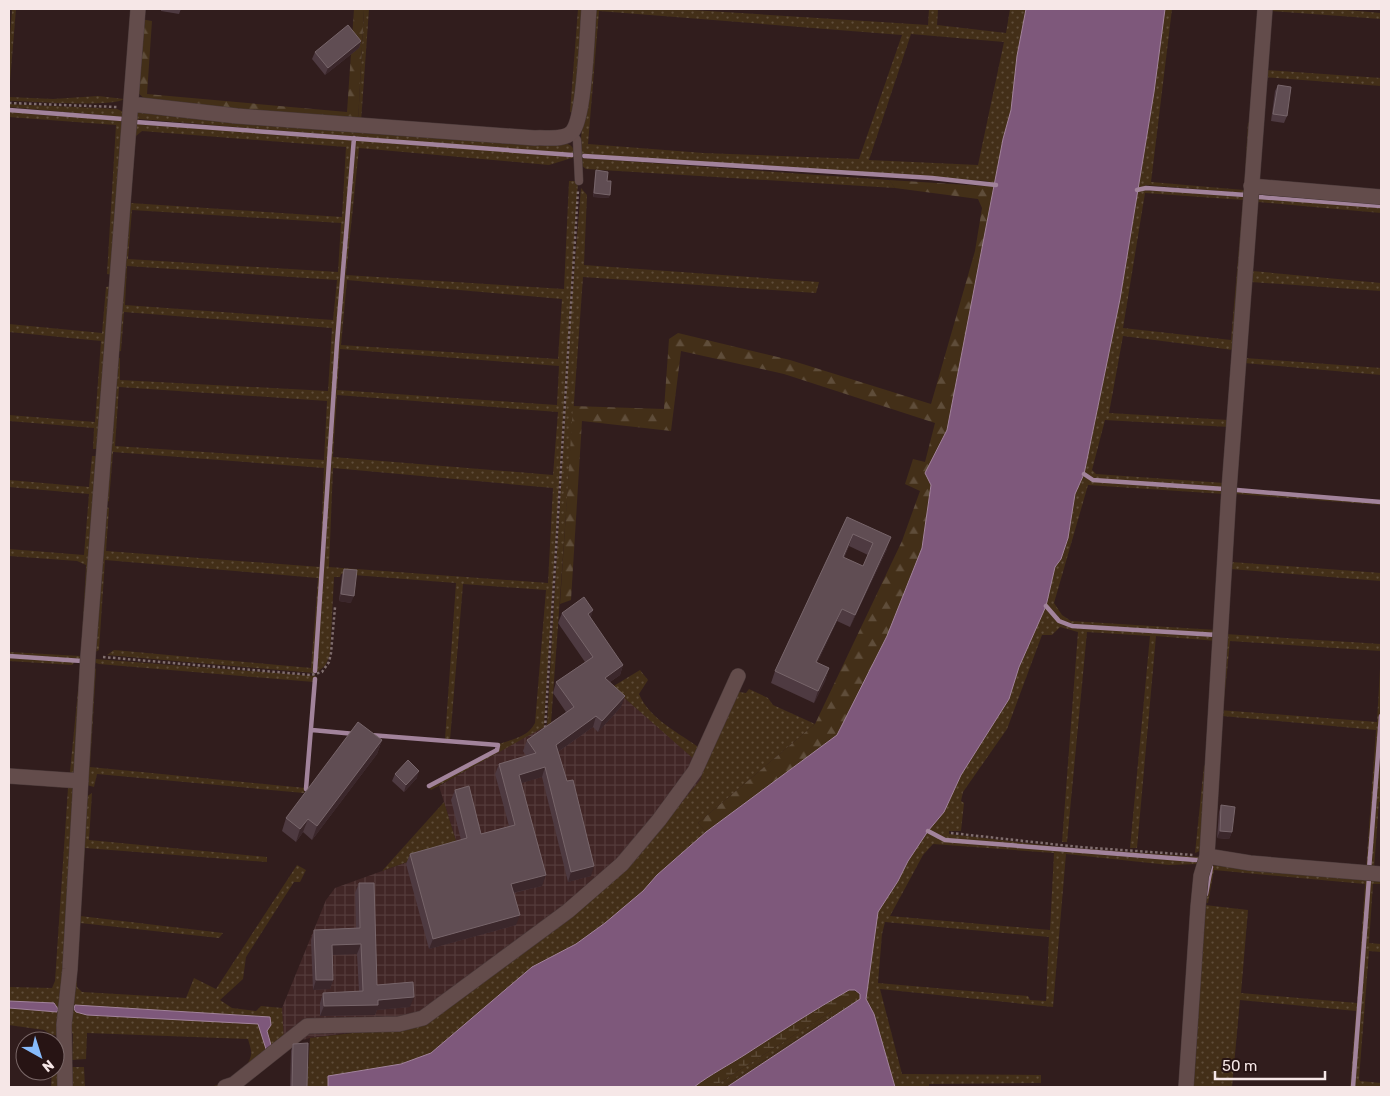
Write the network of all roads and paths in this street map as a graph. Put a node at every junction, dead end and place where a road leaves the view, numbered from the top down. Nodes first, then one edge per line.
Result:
1 (138, 9) edge
2 (589, 9) edge
3 (1265, 9) edge
4 (9, 102) edge
5 (131, 104) junction
6 (572, 132) junction
7 (579, 181) joint
8 (1251, 186) junction
9 (1381, 197) edge
10 (335, 607) dead end
11 (88, 656) junction
12 (738, 676) dead end
13 (545, 728) edge
14 (9, 776) edge
15 (81, 781) junction
16 (951, 833) dead end
17 (1207, 856) junction
18 (1381, 874) edge
19 (65, 1087) edge
20 (225, 1087) edge
21 (1186, 1087) edge

1 - 5 street
2 - 6 street
3 - 8 street
4 - 5 path
5 - 6 street
5 - 11 street
6 - 7 lane
7 - 13 path
8 - 9 street
8 - 17 street
10 - 11 path
11 - 15 street
12 - 20 street
14 - 15 street
15 - 19 street
16 - 17 path
17 - 18 street
17 - 21 street

